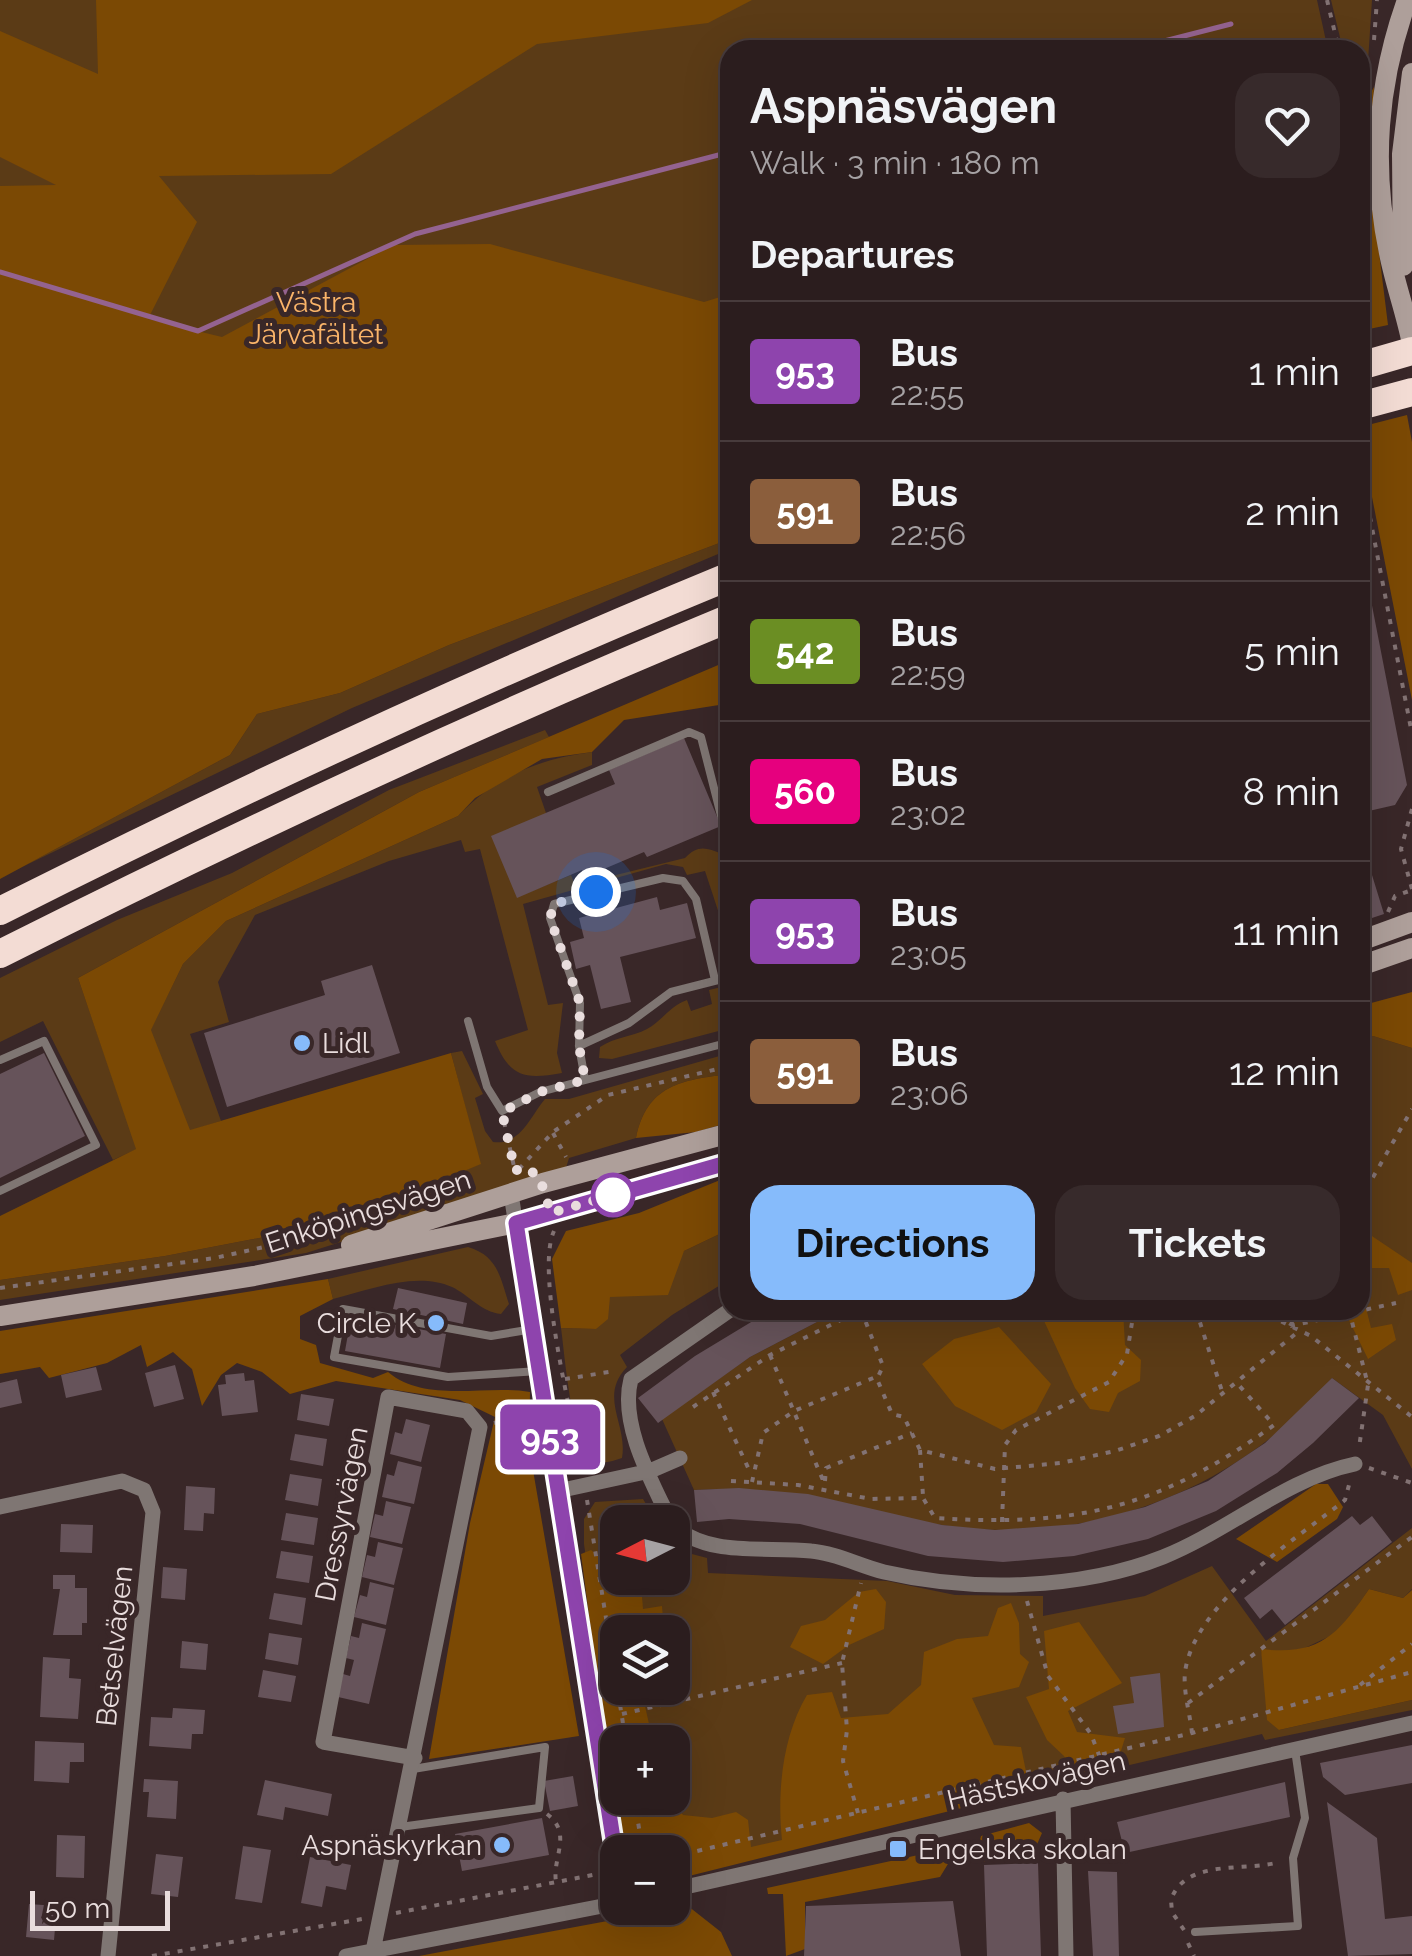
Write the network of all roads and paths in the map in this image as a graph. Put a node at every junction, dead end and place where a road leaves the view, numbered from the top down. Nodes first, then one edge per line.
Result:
1 (1327, 0) edge
2 (1407, 0) edge
3 (1337, 40) edge
4 (1412, 73) edge
5 (1407, 318) junction
6 (1405, 351) edge
7 (1370, 363) edge
8 (1407, 393) edge
9 (1370, 403) edge
10 (1370, 518) edge
11 (720, 580) edge
12 (720, 622) edge
13 (1412, 734) edge
14 (548, 792) dead end
15 (1412, 809) edge
16 (720, 812) edge
17 (1412, 889) edge
18 (0, 912) edge
19 (1387, 916) dead end
20 (1412, 922) edge
21 (1370, 937) edge
22 (1412, 948) edge
23 (0, 954) edge
24 (1370, 963) edge
25 (1412, 963) edge
26 (1370, 974) edge
27 (720, 979) edge
28 (715, 980) junction
29 (468, 1021) dead end
30 (720, 1045) edge
31 (579, 1046) junction
32 (0, 1060) edge
33 (720, 1068) edge
34 (585, 1080) junction
35 (1412, 1109) edge
36 (502, 1112) junction
37 (553, 1132) junction
38 (720, 1136) edge
39 (569, 1161) dead end
40 (720, 1165) edge
41 (523, 1167) junction
42 (1370, 1182) edge
43 (544, 1183) junction
44 (0, 1192) edge
45 (512, 1194) junction
46 (551, 1213) junction
47 (516, 1223) junction
48 (345, 1229) dead end
49 (254, 1276) junction
50 (0, 1288) edge
51 (1396, 1303) dead end
52 (1370, 1308) edge
53 (0, 1316) edge
54 (720, 1317) edge
55 (841, 1320) edge
56 (865, 1320) edge
57 (1132, 1320) edge
58 (1199, 1320) edge
59 (1278, 1320) edge
60 (1293, 1320) edge
61 (1316, 1320) edge
62 (1352, 1320) edge
63 (1290, 1326) junction
64 (532, 1329) junction
65 (1299, 1330) junction
66 (770, 1355) junction
67 (539, 1371) junction
68 (878, 1376) junction
69 (565, 1379) junction
70 (631, 1379) junction
71 (1236, 1382) junction
72 (1368, 1385) junction
73 (713, 1392) junction
74 (1223, 1394) junction
75 (693, 1407) dead end
76 (794, 1411) junction
77 (530, 1414) dead end
78 (1412, 1417) edge
79 (480, 1427) junction
80 (912, 1433) junction
81 (920, 1450) junction
82 (680, 1458) dead end
83 (1355, 1464) junction
84 (1002, 1468) junction
85 (650, 1471) junction
86 (752, 1480) junction
87 (731, 1481) dead end
88 (1412, 1483) edge
89 (584, 1485) junction
90 (825, 1488) junction
91 (558, 1491) junction
92 (923, 1498) junction
93 (664, 1505) edge
94 (0, 1508) edge
95 (1002, 1522) junction
96 (1412, 1537) edge
97 (690, 1539) edge
98 (865, 1566) junction
99 (1022, 1582) junction
100 (1412, 1644) edge
101 (842, 1663) junction
102 (1412, 1672) edge
103 (1356, 1688) junction
104 (1188, 1704) junction
105 (621, 1714) junction
106 (1412, 1722) edge
107 (623, 1725) edge
108 (1192, 1733) junction
109 (1294, 1746) junction
110 (1102, 1756) junction
111 (414, 1764) junction
112 (1111, 1788) junction
113 (1063, 1799) junction
114 (539, 1808) junction
115 (858, 1814) junction
116 (400, 1827) junction
117 (612, 1835) edge
118 (690, 1853) edge
119 (1293, 1858) junction
120 (556, 1882) dead end
121 (690, 1886) edge
122 (600, 1907) edge
123 (1195, 1932) dead end
124 (373, 1952) junction
125 (108, 1956) edge
126 (346, 1956) edge
127 (1066, 1956) edge
128 (1194, 1956) edge

1 - 3 path
2 - 5 street
4 - 5 street
5 - 6 street
6 - 7 highway
8 - 9 highway
10 - 13 path
11 - 18 highway
12 - 23 highway
14 - 16 lane
15 - 17 path
17 - 19 path
20 - 21 street
22 - 24 street
25 - 26 street
27 - 28 lane
28 - 31 lane
28 - 31 lane
29 - 36 lane
30 - 34 lane
31 - 34 lane
32 - 44 lane
33 - 37 path
34 - 36 lane
35 - 42 path
36 - 41 path
37 - 39 path
37 - 41 path
38 - 43 street, Enköpingsvägen
40 - 46 street, Enköpingsvägen
41 - 43 path
43 - 45 street, Enköpingsvägen
45 - 47 street
45 - 49 street, Enköpingsvägen
46 - 47 street, Enköpingsvägen
46 - 69 path
47 - 49 street, Enköpingsvägen
47 - 64 street
48 - 50 path
49 - 53 street, Enköpingsvägen
51 - 52 path
54 - 70 street
55 - 66 path
56 - 68 path
57 - 84 path
58 - 74 path
59 - 63 path
60 - 63 path
61 - 63 path
62 - 72 path
63 - 65 path
64 - 67 street
64 - 67 lane
65 - 71 path
65 - 72 path
66 - 73 path
66 - 76 path
67 - 91 street
68 - 76 path
68 - 80 path
69 - 70 path
69 - 89 path
70 - 85 street
71 - 74 path
71 - 95 path
72 - 78 path
72 - 83 path
73 - 75 path
73 - 86 path
74 - 84 path
76 - 86 path
76 - 90 path
77 - 79 path
79 - 111 street
79 - 111 street, Dressyrvägen
80 - 81 path
80 - 90 path
81 - 84 path
81 - 92 path
82 - 85 street
83 - 88 path
83 - 99 street
83 - 104 path
84 - 95 path
85 - 89 street
85 - 93 street
86 - 87 path
86 - 90 path
89 - 91 street
89 - 105 path
90 - 92 path
91 - 117 street
92 - 95 path
94 - 125 street, Betselvägen
96 - 104 path
97 - 98 street
98 - 99 street
98 - 101 path
99 - 110 path
100 - 103 path
101 - 105 path
101 - 115 path
102 - 103 path
103 - 108 path
104 - 108 path
105 - 107 path
106 - 109 street, Hästskovägen
108 - 110 path
109 - 112 street, Hästskovägen
109 - 119 lane
110 - 112 path
110 - 115 path
111 - 114 lane
111 - 116 street
112 - 113 street, Hästskovägen
113 - 121 street, Hästskovägen
113 - 127 street
114 - 116 lane
114 - 120 path
115 - 118 path
116 - 124 street
119 - 123 lane
119 - 128 path
122 - 124 street
124 - 126 street

